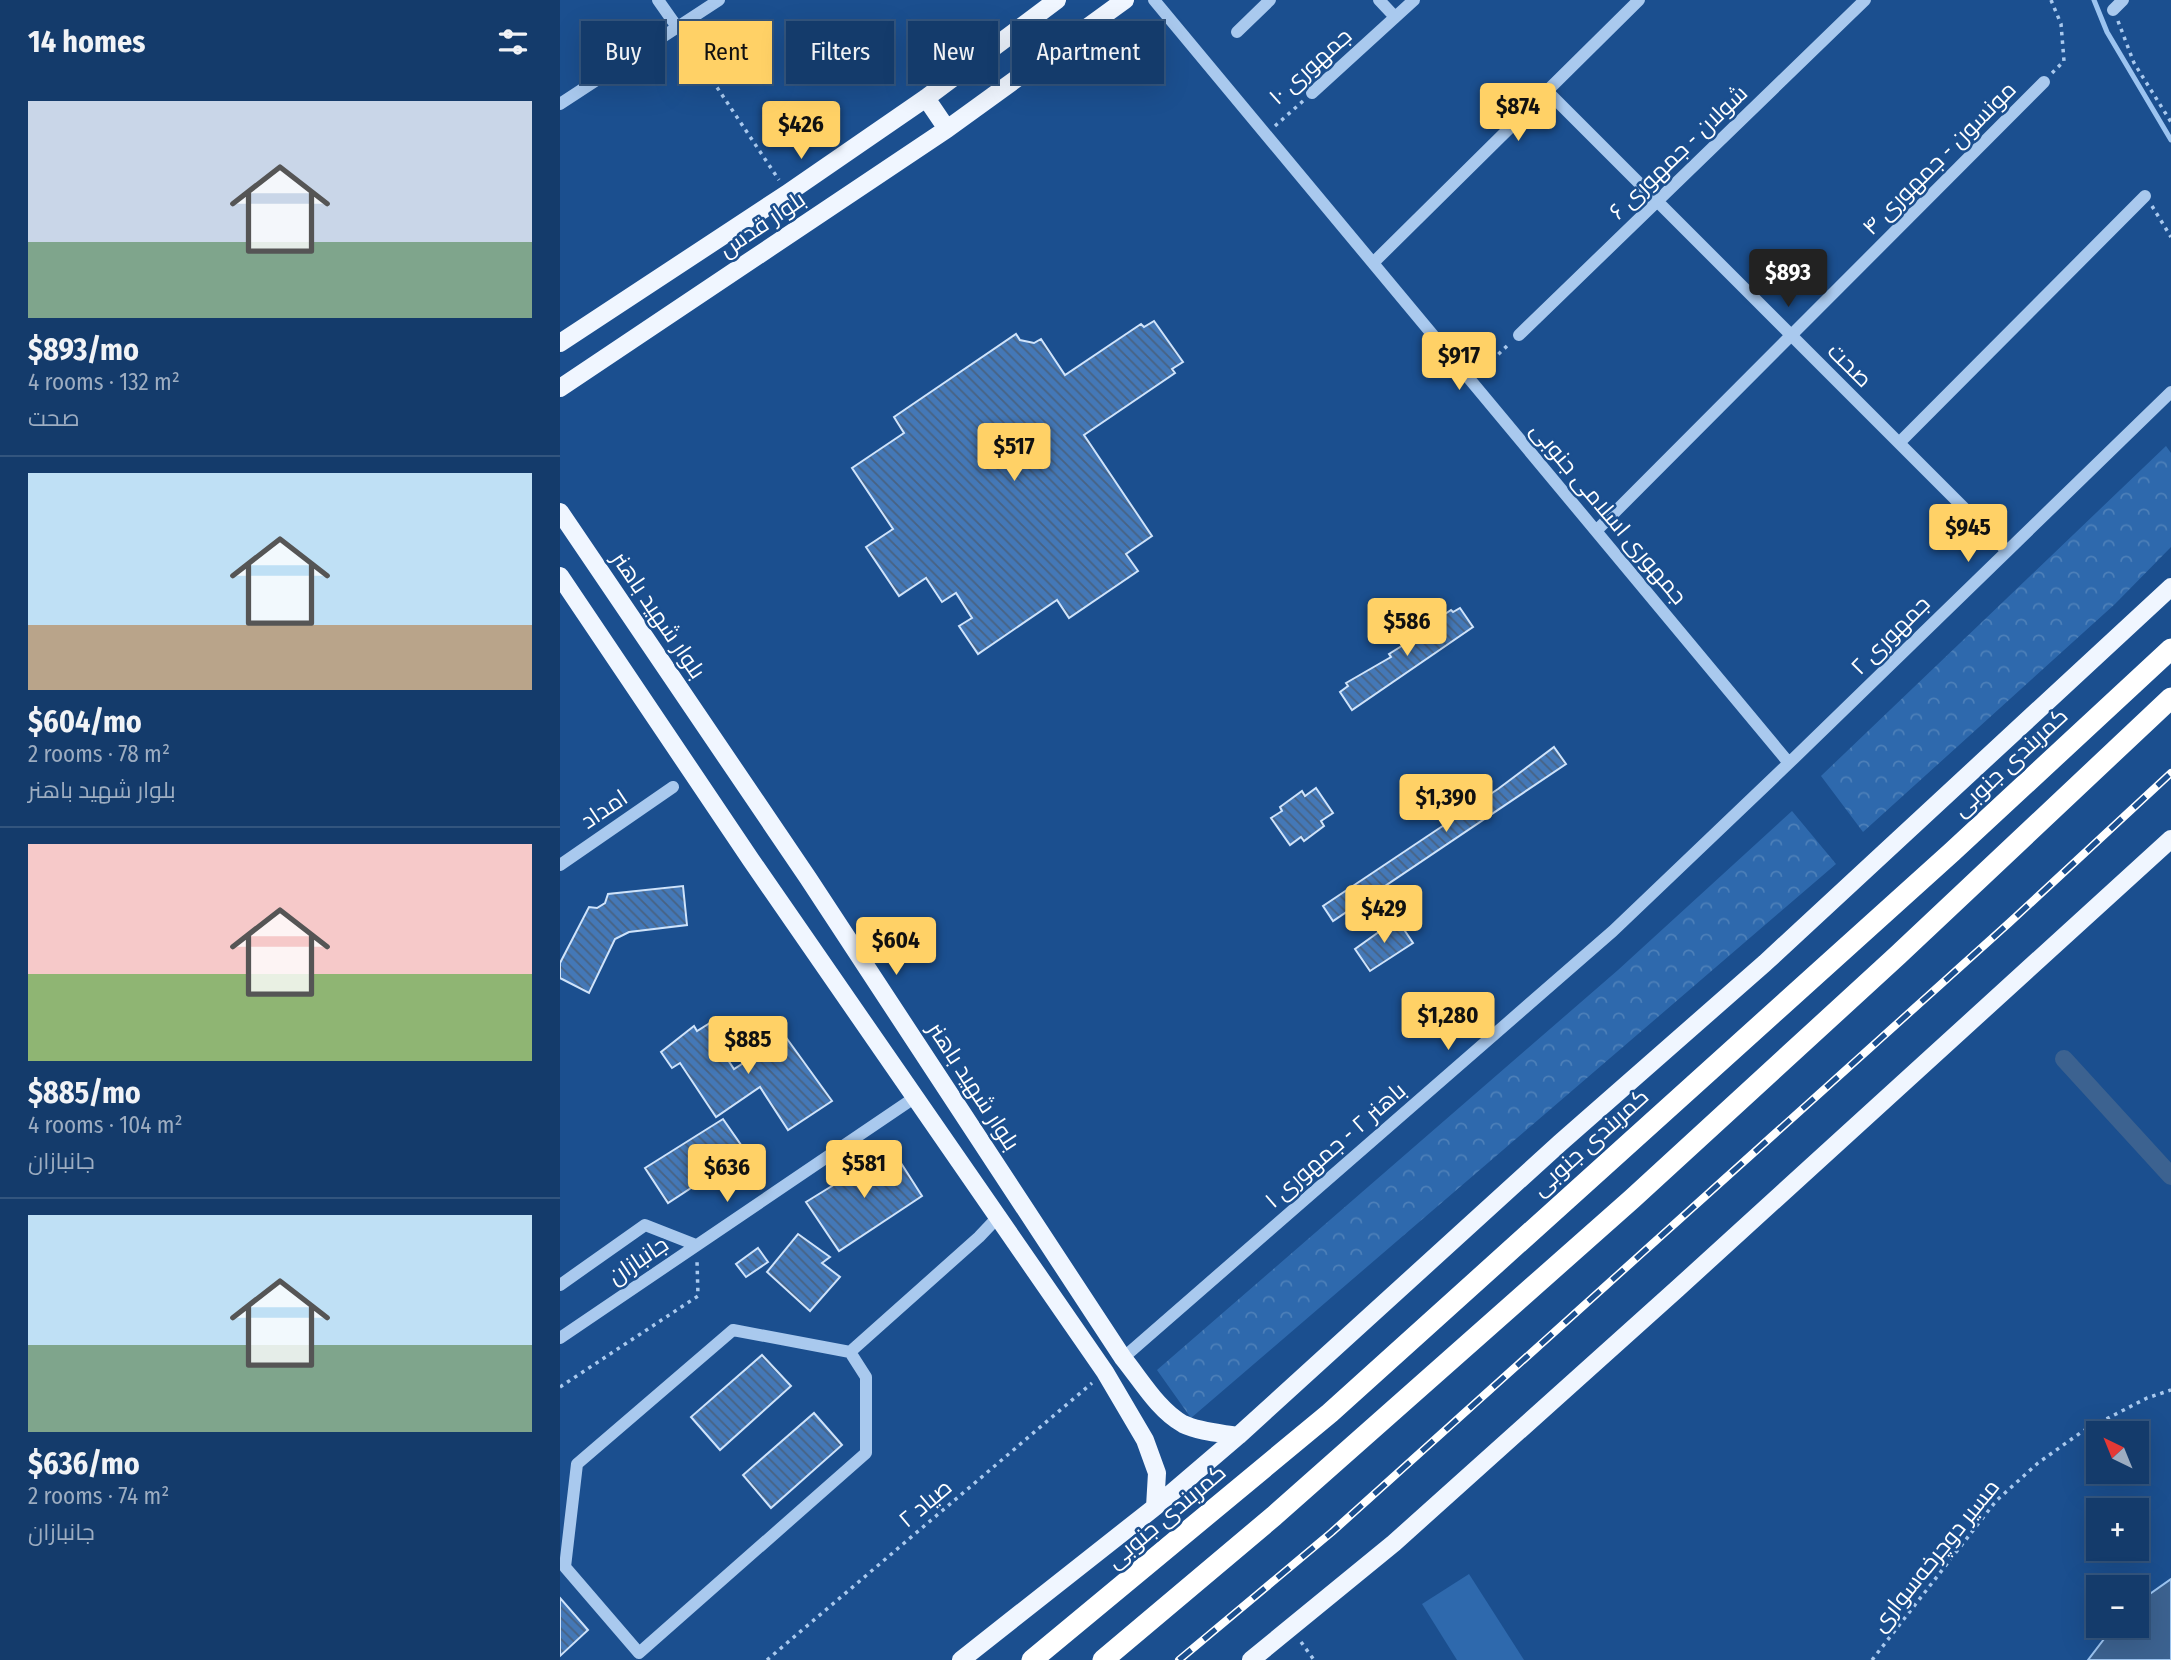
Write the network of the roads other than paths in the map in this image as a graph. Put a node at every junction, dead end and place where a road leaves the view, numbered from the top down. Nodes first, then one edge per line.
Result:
1 (658, 0) edge
2 (719, 0) edge
3 (1058, 0) edge
4 (1125, 0) edge
5 (1154, 0) edge
6 (1270, 0) edge
7 (1379, 0) edge
8 (1414, 0) edge
9 (1639, 0) edge
10 (1865, 0) edge
11 (2123, 0) edge
12 (2113, 10) road end
13 (1395, 17) junction
14 (677, 27) junction
15 (1237, 32) dead end
16 (2044, 82) road end
17 (1546, 91) junction
18 (1312, 93) road end
19 (926, 98) junction
20 (560, 104) edge
21 (947, 129) junction
22 (2145, 196) road end
23 (1657, 202) junction
24 (1373, 263) junction
25 (1519, 335) road end
26 (1791, 336) junction
27 (560, 342) edge
28 (560, 388) edge
29 (2171, 392) edge
30 (1899, 443) junction
31 (560, 512) edge
32 (1596, 531) junction
33 (2006, 550) junction
34 (560, 576) edge
35 (2171, 587) edge
36 (2171, 649) edge
37 (2171, 698) edge
38 (1789, 763) junction
39 (673, 787) dead end
40 (2171, 839) edge
41 (560, 865) edge
42 (914, 1098) junction
43 (997, 1218) junction
44 (696, 1245) junction
45 (560, 1285) edge
46 (560, 1338) edge
47 (850, 1352) junction
48 (1123, 1358) junction
49 (1105, 1372) junction
50 (1238, 1436) junction
51 (1155, 1507) junction
52 (961, 1660) edge
53 (1032, 1660) edge
54 (1103, 1660) edge
55 (1251, 1660) edge

1 - 14 street
2 - 14 street
3 - 19 main road, بلوار قدس
4 - 21 main road, بلوار قدس
5 - 24 street, جمهوری اسلامی جنوبی
6 - 15 street
7 - 13 street
8 - 13 street, جمهوری ۱۰
9 - 17 street
10 - 23 street, شولان - جمهوری ۶
11 - 12 street
13 - 18 street, جمهوری ۱۰
14 - 20 street
16 - 26 street, مونسون - جمهوری ۴
17 - 23 street, صحت
17 - 24 street
19 - 21 main road
19 - 27 main road, بلوار قدس
21 - 28 main road, بلوار قدس
22 - 30 street
23 - 25 street, شولان - جمهوری ۶
23 - 26 street, صحت
24 - 32 street, جمهوری اسلامی جنوبی
26 - 30 street, صحت
26 - 32 street, مونسون - جمهوری ۴
29 - 33 street, جمهوری ۲
30 - 33 street, صحت
31 - 48 main road, بلوار شهید باهنر
32 - 38 street, جمهوری اسلامی جنوبی
33 - 38 street, جمهوری ۲
34 - 42 main road
35 - 50 main road
36 - 53 highway, کمربندی جنوبی
37 - 54 highway
38 - 48 street, باهنر ۲ - جمهوری ۱
39 - 41 street, امداد
40 - 55 main road
42 - 43 main road
42 - 44 street, جانبازان
43 - 47 street
43 - 49 main road
44 - 45 street
44 - 46 street, جانبازان
47 - 47 street
48 - 49 main road
48 - 50 main road, بلوار شهید باهنر
49 - 51 main road
50 - 51 main road
51 - 52 main road

